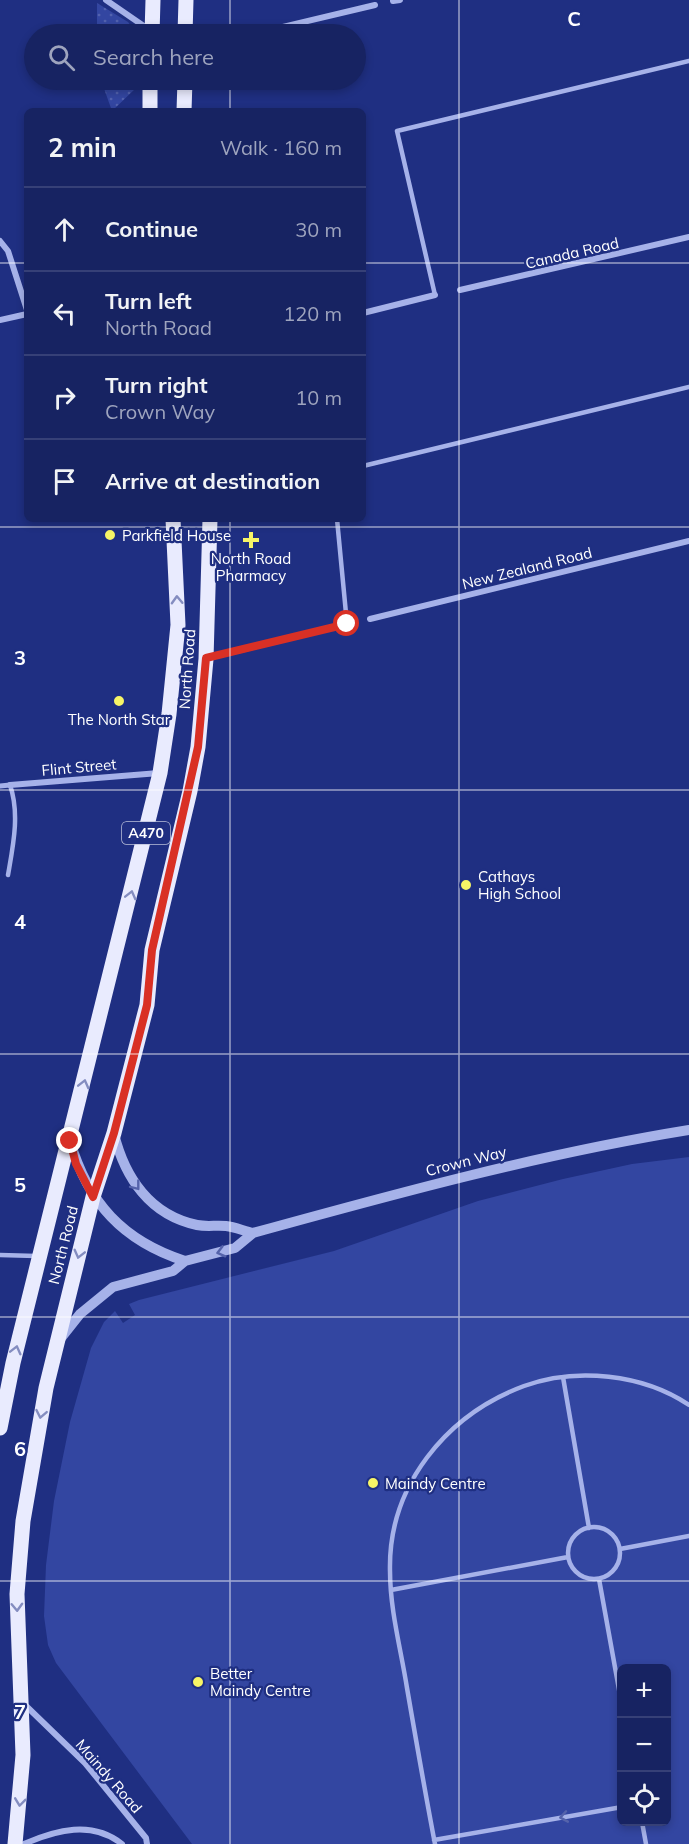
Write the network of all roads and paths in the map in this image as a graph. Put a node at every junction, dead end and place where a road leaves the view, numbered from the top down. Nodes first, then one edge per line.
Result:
1 (106, 0) edge
2 (153, 0) edge
3 (186, 0) edge
4 (374, 3) edge
5 (139, 24) edge
6 (152, 24) edge
7 (185, 24) edge
8 (292, 24) edge
9 (689, 61) edge
10 (150, 90) edge
11 (185, 90) edge
12 (150, 108) edge
13 (184, 108) edge
14 (689, 237) edge
15 (0, 241) edge
16 (460, 290) dead end
17 (435, 295) joint
18 (24, 302) edge
19 (366, 312) edge
20 (24, 313) edge
21 (0, 320) edge
22 (689, 387) edge
23 (366, 465) edge
24 (173, 522) edge
25 (210, 522) edge
26 (337, 522) edge
27 (689, 541) edge
28 (370, 619) dead end
29 (347, 624) joint
30 (206, 658) junction
31 (160, 773) junction
32 (10, 785) junction
33 (0, 786) edge
34 (8, 875) dead end
35 (689, 1130) edge
36 (114, 1133) junction
37 (70, 1141) junction
38 (93, 1197) junction
39 (253, 1233) junction
40 (0, 1255) edge
41 (40, 1257) junction
42 (185, 1261) junction
43 (56, 1344) junction
44 (562, 1377) junction
45 (689, 1405) edge
46 (0, 1428) edge
47 (589, 1528) junction
48 (689, 1536) edge
49 (620, 1549) junction
50 (568, 1557) junction
51 (598, 1579) junction
52 (391, 1590) junction
53 (617, 1684) edge
54 (23, 1702) junction
55 (617, 1808) edge
56 (643, 1826) edge
57 (434, 1842) edge
58 (15, 1844) edge
59 (24, 1844) edge
60 (122, 1844) edge
61 (147, 1844) edge
62 (646, 1844) edge

1 - 5 street
2 - 6 main road
3 - 7 main road
4 - 8 street
9 - 17 lane
10 - 12 main road
11 - 13 main road
14 - 16 street, Canada Road
15 - 18 street
17 - 19 street
20 - 21 street
22 - 23 lane
31 -> 24 main road, North Road / A470
25 - 30 main road, North Road / A470
26 - 29 lane
27 - 28 street, New Zealand Road
29 - 30 street
30 - 36 main road, North Road / A470
31 - 32 street, Flint Street
37 -> 31 main road, North Road / A470
32 - 33 street, Flint Street
32 - 34 lane
35 - 39 street, Crown Way
36 - 38 main road, North Road / A470
36 -> 39 street, Crown Way
37 - 38 street
37 - 41 main road, North Road / A470
38 - 42 street
38 -> 43 main road, North Road / A470
39 -> 42 street, Crown Way
40 - 41 lane
46 -> 41 main road, North Road / A470
42 - 43 street, Crown Way
43 -> 54 main road, North Road / A470
44 - 45 lane
44 - 47 lane
44 - 52 lane
47 - 49 lane
47 - 50 lane
48 - 49 lane
49 - 51 lane
50 - 51 lane
50 - 52 lane
51 - 53 lane
52 - 57 lane
54 -> 58 main road, North Road / A470
54 - 61 street, Maindy Road
55 -> 57 lane
56 - 62 lane
59 - 60 street

